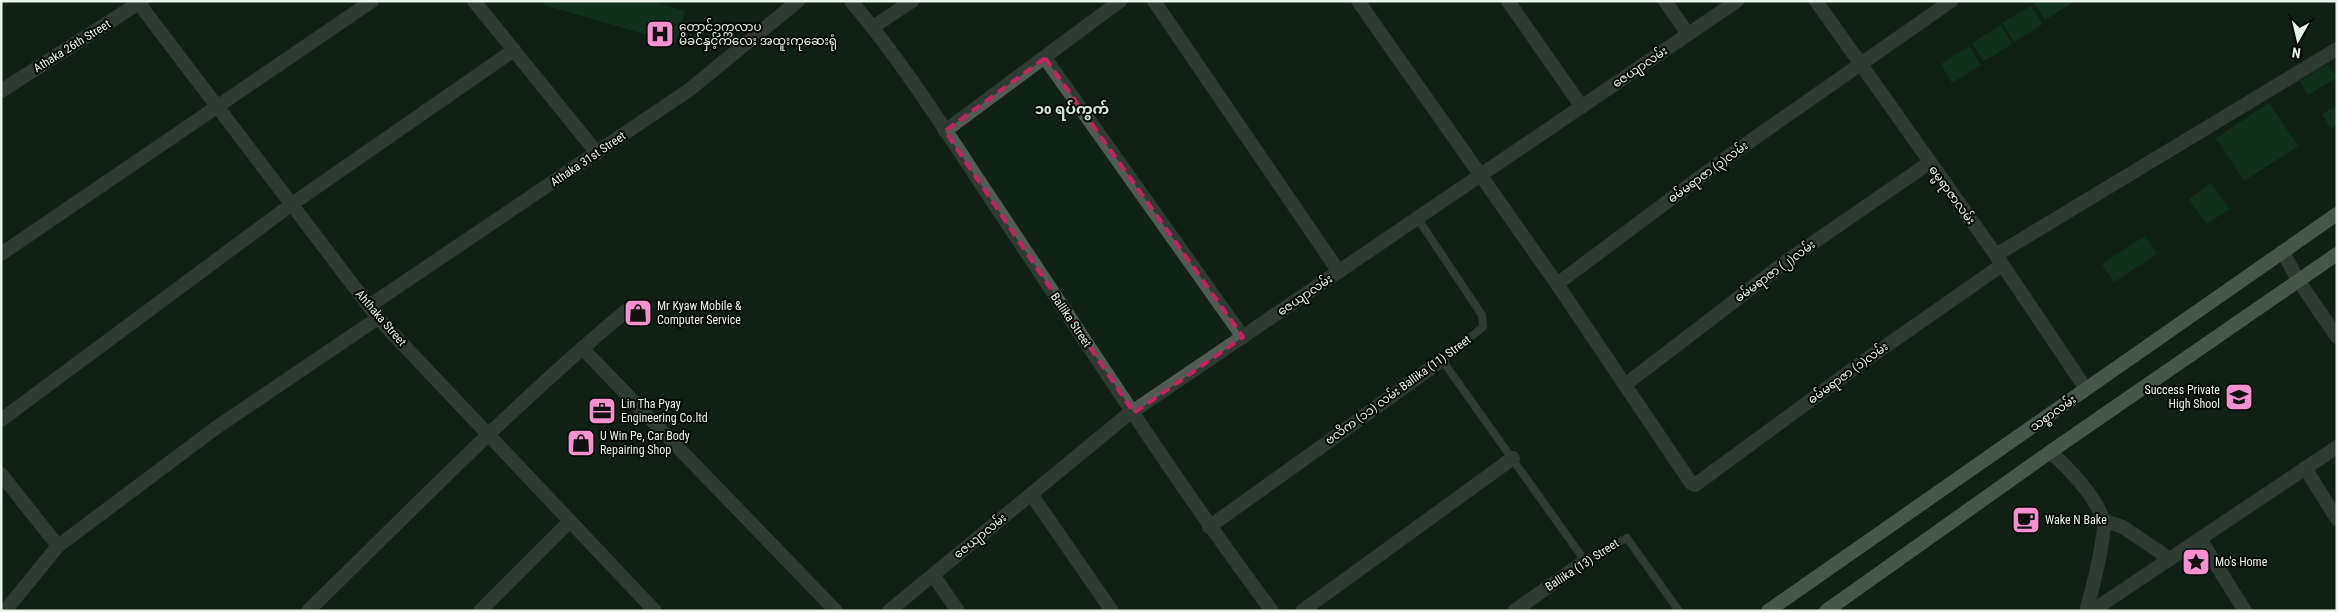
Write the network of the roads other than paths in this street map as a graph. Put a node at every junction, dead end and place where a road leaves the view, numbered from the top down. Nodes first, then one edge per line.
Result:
1 (372, 1) edge
2 (474, 1) edge
3 (798, 1) edge
4 (851, 1) edge
5 (912, 1) edge
6 (1120, 1) edge
7 (1154, 1) edge
8 (1358, 1) edge
9 (1508, 1) edge
10 (1665, 1) edge
11 (1737, 1) edge
12 (1816, 1) edge
13 (1951, 1) edge
14 (140, 2) edge
15 (873, 27) junction
16 (1688, 34) junction
17 (2337, 49) edge
18 (514, 50) junction
19 (1045, 58) junction
20 (1861, 64) junction
21 (1, 91) edge
22 (217, 105) junction
23 (1582, 107) junction
24 (945, 131) junction
25 (597, 153) junction
26 (1929, 163) junction
27 (1480, 176) junction
28 (292, 204) junction
29 (2337, 214) edge
30 (1418, 219) junction
31 (2283, 252) junction
32 (1, 254) edge
33 (2337, 254) edge
34 (1999, 260) junction
35 (1340, 272) junction
36 (2298, 280) junction
37 (1557, 284) junction
38 (369, 306) junction
39 (626, 311) dead end
40 (378, 318) junction
41 (1243, 337) junction
42 (2337, 337) edge
43 (582, 348) junction
44 (1442, 360) junction
45 (1626, 384) junction
46 (2086, 389) junction
47 (1134, 413) junction
48 (1, 420) edge
49 (489, 435) junction
50 (2337, 447) edge
51 (2050, 452) junction
52 (1512, 458) junction
53 (2305, 468) junction
54 (1, 474) edge
55 (1031, 494) junction
56 (2337, 519) edge
57 (2103, 520) junction
58 (570, 521) junction
59 (1209, 527) junction
60 (2200, 538) junction
61 (58, 546) junction
62 (2170, 559) junction
63 (1585, 561) junction
64 (933, 575) junction
65 (5, 611) edge
66 (308, 611) edge
67 (480, 611) edge
68 (655, 611) edge
69 (836, 611) edge
70 (890, 611) edge
71 (958, 611) edge
72 (1112, 611) edge
73 (1272, 611) edge
74 (1302, 611) edge
75 (1514, 611) edge
76 (1679, 611) edge
77 (1768, 611) edge
78 (1826, 611) edge
79 (2086, 611) edge
80 (2092, 611) edge
81 (2245, 611) edge

1 - 22 street
2 - 18 street
3 - 25 street, Athaka 31st Street
4 - 15 street
5 - 15 street
6 - 19 street
7 - 35 street
8 - 27 street
9 - 23 street
10 - 16 street
11 - 16 street, ဇေယျာလမ်း
12 - 20 street, ဓမ္မရာဇာလမ်း
13 - 20 street, ဓမ်မရာဇာ (၃)လမ်း
14 - 21 street, Athaka 26th Street
14 - 22 street, Ahthaka Street
15 - 24 street, Ballika Street
16 - 23 street, ဇေယျာလမ်း
17 - 34 street, ဓမ်မရာဇာ (၁)လမ်း
18 - 25 street
18 - 28 street
19 - 24 street
19 - 41 street
20 - 26 street, ဓမ္မရာဇာလမ်း
20 - 37 street, ဓမ်မရာဇာ (၃)လမ်း
22 - 28 street, Ahthaka Street
22 - 32 street
23 - 27 street, ဇေယျာလမ်း
24 - 47 street, Ballika Street
25 - 38 street, Athaka 31st Street
26 - 34 street, ဓမ္မရာဇာလမ်း
26 - 45 street, ဓမ်မရာဇာ (၂)လမ်း
27 - 30 street, ဇေယျာလမ်း
27 - 37 street
28 - 38 street, Ahthaka Street
28 - 48 street
29 - 31 main road, သစ္စာလမ်း
30 - 35 street, ဇေယျာလမ်း
30 - 44 lane, ဗလိက (၁၁) လမ်း Ballika (11) Street
31 - 36 street
31 - 46 main road, သစ္စာလမ်း
33 - 36 main road
34 - 45 street, ဓမ်မရာဇာ (၁)လမ်း
34 - 46 street, ဓမ္မရာဇာလမ်း
35 - 41 street, ဇေယျာလမ်း
36 - 42 street
36 - 51 main road
37 - 45 street
38 - 40 street, Ahthaka Street
39 - 43 street
40 - 49 street, Ahthaka Street
40 - 61 street
41 - 47 street, ဇေယျာလမ်း
43 - 49 street
43 - 69 street
44 - 52 lane
44 - 59 street, ဗလိက (၁၁) လမ်း Ballika (11) Street
46 - 77 main road, သစ္စာလမ်း
47 - 55 street, ဇေယျာလမ်း
47 - 59 street, Ballika Street
49 - 58 street, Ahthaka Street
49 - 66 street
50 - 53 street
51 - 57 street
51 - 78 main road
52 - 63 lane
52 - 74 street
53 - 56 street
53 - 60 street
54 - 61 street
55 - 64 street, ဇေယျာလမ်း
55 - 72 street
57 - 62 street
57 - 79 street
58 - 67 street
58 - 68 street, Ahthaka Street
59 - 73 street, Ballika Street
60 - 62 street
60 - 81 street
61 - 65 street
62 - 80 street
63 - 75 street, Ballika (13) Street
63 - 76 lane, Ballika (13) Street
64 - 70 street, ဇေယျာလမ်း
64 - 71 street

